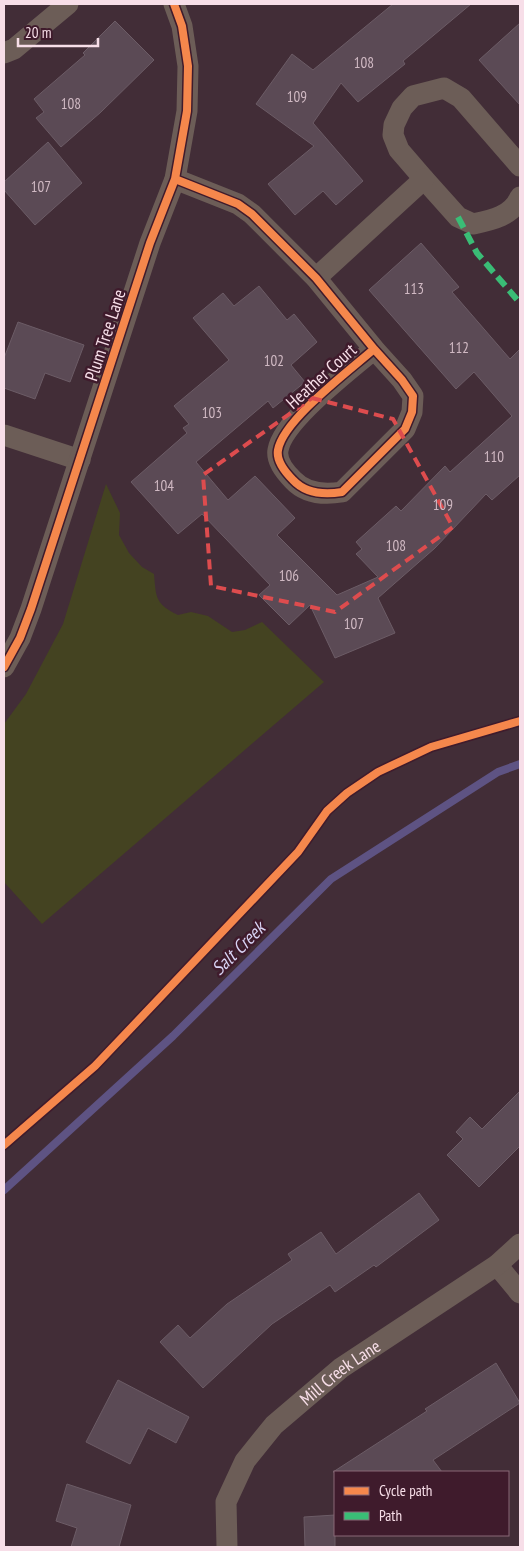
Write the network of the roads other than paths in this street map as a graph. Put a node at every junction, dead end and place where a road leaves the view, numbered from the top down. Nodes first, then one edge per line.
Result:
1 (68, 4) edge
2 (174, 4) edge
3 (4, 53) edge
4 (520, 166) edge
5 (175, 179) junction
6 (424, 179) junction
7 (520, 197) edge
8 (316, 278) junction
9 (374, 349) junction
10 (4, 435) edge
11 (80, 460) junction
12 (4, 667) edge
13 (520, 1244) edge
14 (497, 1266) junction
15 (520, 1292) edge
16 (227, 1547) edge

1 - 3 street
2 - 5 street, Plum Tree Lane
4 - 6 street
5 - 8 street, Heather Court
5 - 11 street, Plum Tree Lane
6 - 7 street
6 - 8 street
8 - 9 street, Heather Court
9 - 9 street, Heather Court
10 - 11 street
11 - 12 street, Plum Tree Lane
13 - 14 street, Mill Creek Lane
14 - 15 street
14 - 16 street, Mill Creek Lane

